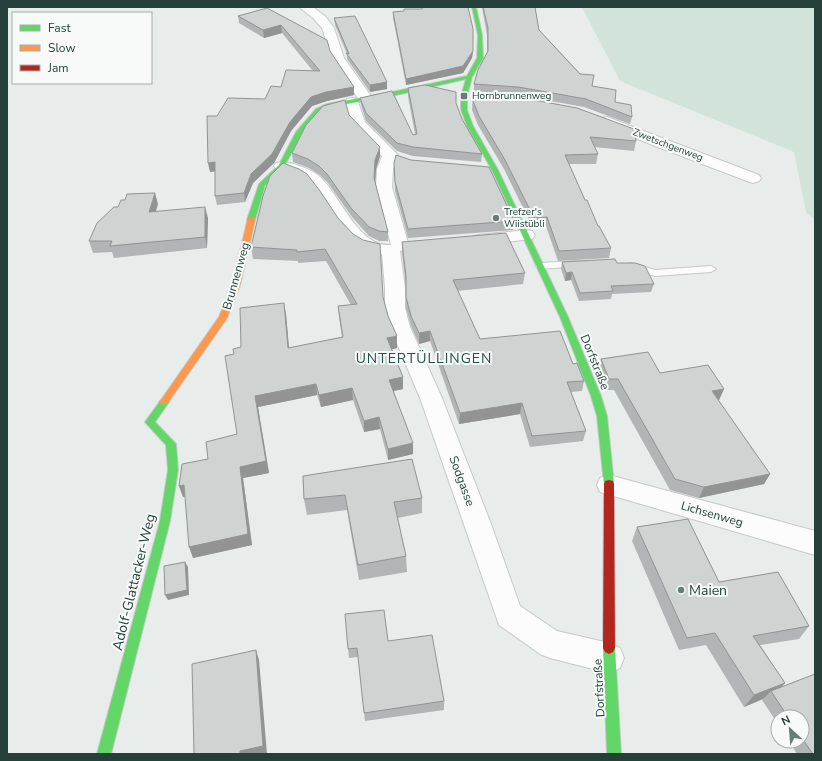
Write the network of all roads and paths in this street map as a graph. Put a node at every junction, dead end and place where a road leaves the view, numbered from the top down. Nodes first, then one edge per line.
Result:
1 (305, 7) edge
2 (474, 7) edge
3 (469, 77) junction
4 (427, 87) junction
5 (464, 96) junction
6 (479, 97) edge
7 (359, 101) junction
8 (594, 115) edge
9 (282, 166) junction
10 (476, 168) edge
11 (495, 170) junction
12 (753, 178) dead end
13 (526, 235) junction
14 (460, 241) edge
15 (402, 247) junction
16 (586, 264) edge
17 (622, 264) edge
18 (540, 266) junction
19 (711, 269) dead end
20 (150, 422) joint
21 (609, 485) junction
22 (815, 543) edge
23 (609, 658) junction
24 (104, 754) edge
25 (614, 754) edge

1 - 7 street, Sodgasse
2 - 3 street, Dorfstraße
3 - 4 street, Brunnenweg
3 - 5 street, Dorfstraße
4 - 5 street, Brunnenweg
4 - 7 street, Brunnenweg
5 - 6 street
5 - 11 street, Dorfstraße
7 - 9 street, Brunnenweg
7 - 15 street, Sodgasse
8 - 12 street, Zwetschgenweg
9 - 15 street
9 - 20 street, Brunnenweg
10 - 11 street
11 - 13 street, Dorfstraße
13 - 14 street
13 - 18 street, Dorfstraße
15 - 23 street, Sodgasse
16 - 18 lane
17 - 19 lane
18 - 21 street, Dorfstraße
20 - 24 street, Adolf-Glattacker-Weg
21 - 22 street, Lichsenweg
21 - 23 street, Dorfstraße
23 - 25 street, Dorfstraße

